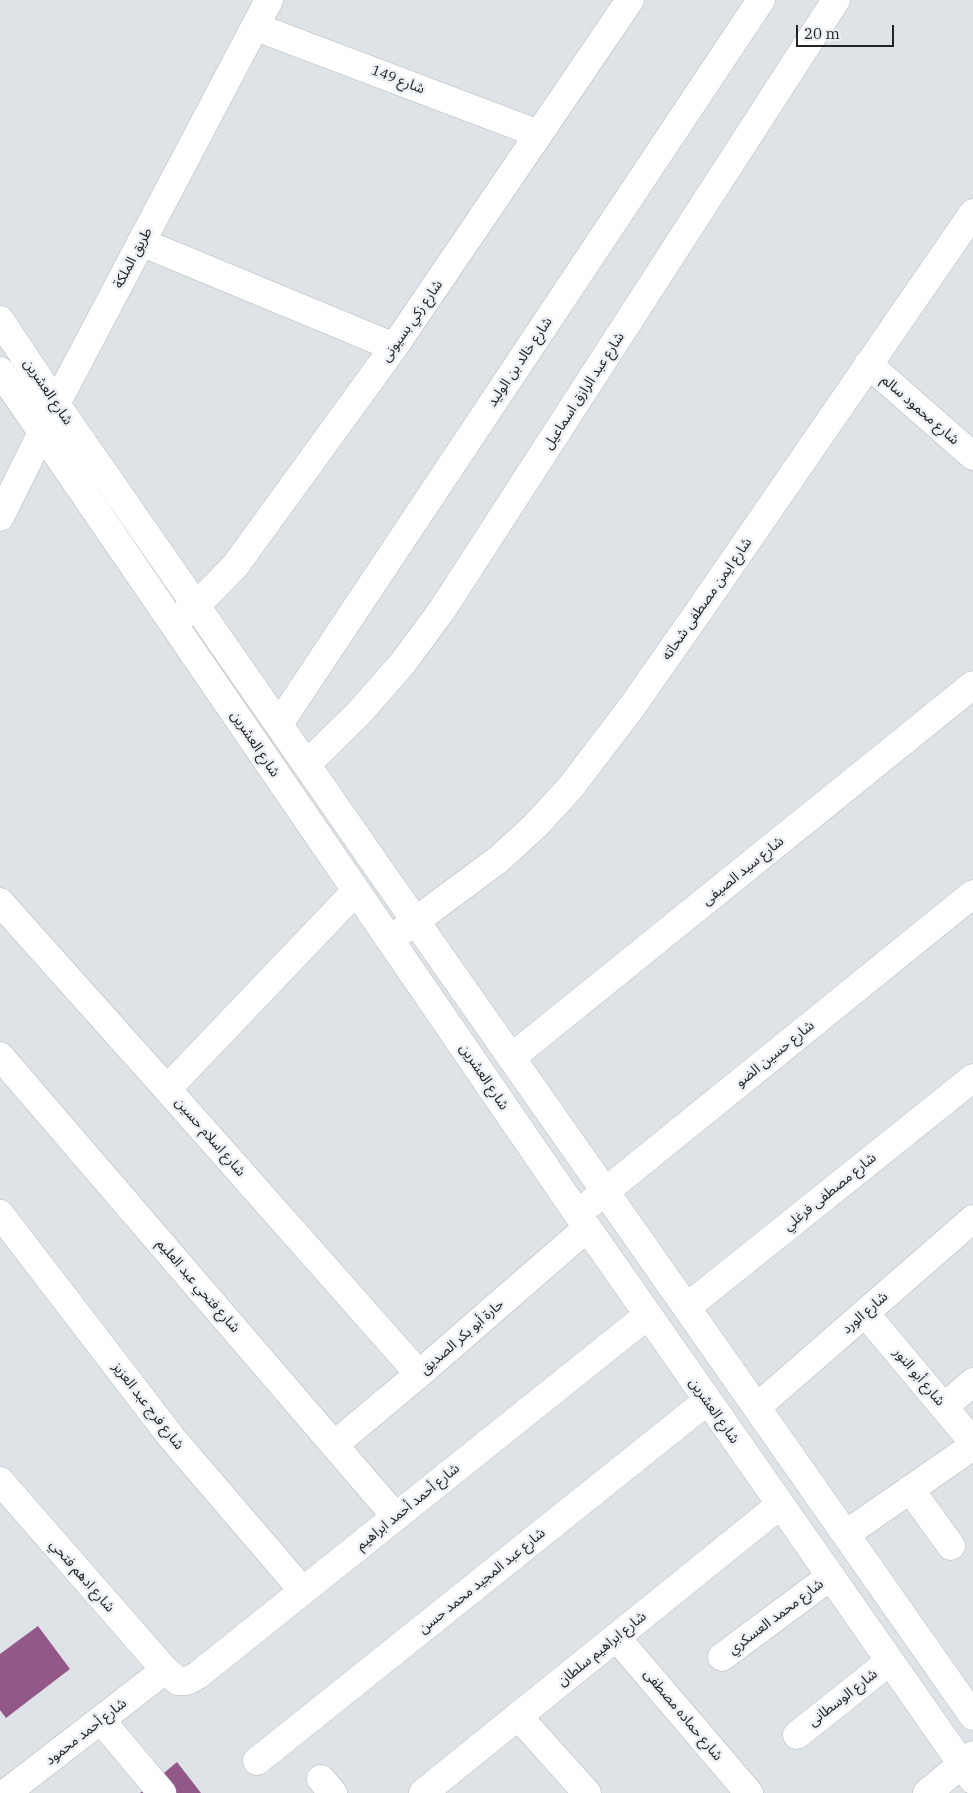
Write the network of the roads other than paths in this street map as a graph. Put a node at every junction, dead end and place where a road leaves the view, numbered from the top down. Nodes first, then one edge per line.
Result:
1 (269, 0) edge
2 (630, 0) edge
3 (761, 0) edge
4 (836, 0) edge
5 (256, 26) junction
6 (539, 134) junction
7 (973, 213) edge
8 (141, 242) junction
9 (0, 320) edge
10 (394, 347) junction
11 (868, 364) junction
12 (0, 371) edge
13 (56, 404) junction
14 (41, 433) junction
15 (973, 456) edge
16 (0, 517) edge
17 (196, 606) junction
18 (171, 622) junction
19 (973, 685) edge
20 (279, 724) junction
21 (307, 764) junction
22 (356, 891) junction
23 (973, 894) edge
24 (0, 902) edge
25 (417, 921) junction
26 (390, 939) junction
27 (0, 1056) edge
28 (512, 1057) junction
29 (973, 1078) edge
30 (168, 1089) junction
31 (605, 1192) junction
32 (0, 1214) edge
33 (973, 1219) edge
34 (582, 1221) junction
35 (687, 1307) junction
36 (864, 1313) junction
37 (648, 1315) junction
38 (419, 1374) junction
39 (973, 1382) edge
40 (707, 1401) junction
41 (757, 1407) junction
42 (944, 1407) junction
43 (973, 1444) edge
44 (334, 1445) junction
45 (0, 1481) edge
46 (910, 1490) junction
47 (780, 1504) junction
48 (396, 1517) junction
49 (846, 1534) junction
50 (951, 1546) dead end
51 (831, 1576) junction
52 (303, 1591) junction
53 (616, 1637) junction
54 (722, 1657) dead end
55 (890, 1661) junction
56 (165, 1670) junction
57 (518, 1716) junction
58 (973, 1716) edge
59 (101, 1720) junction
60 (797, 1734) dead end
61 (257, 1761) dead end
62 (969, 1766) edge
63 (6, 1793) edge
64 (162, 1793) edge
65 (422, 1793) edge
66 (587, 1793) edge
67 (749, 1793) edge
68 (927, 1793) edge

1 - 5 street, طريق الملكة
2 - 6 street, شارع زكي بسيونى
3 - 20 street, شارع خالد بن الوليد
4 - 21 street, شارع عبد الرازق اسماعيل
5 - 6 street, شارع 149
5 - 8 street, طريق الملكة
6 - 10 street, شارع زكي بسيونى
7 - 11 street, شارع ايمن مصطفى شحاته
8 - 10 street
8 - 13 street, طريق الملكة
9 - 13 street, شارع العشرين
10 - 17 street, شارع زكي بسيونى
11 - 15 street, شارع محمود سالم
11 - 25 street, شارع ايمن مصطفى شحاته
12 - 14 street, شارع العشرين
13 - 14 street, طريق الملكة
13 - 17 street, شارع العشرين
14 - 16 street, طريق الملكة
14 - 18 street, شارع العشرين
17 - 18 street, شارع زكي بسيونى
17 - 20 street, شارع العشرين
18 - 22 street, شارع العشرين
19 - 28 street, شارع سيد الصيفى
20 - 21 street, شارع العشرين
21 - 25 street, شارع العشرين
22 - 26 street, شارع العشرين
22 - 30 street
23 - 31 street, شارع حسين الضو
24 - 30 street, شارع اسلام حسين
25 - 26 street, شارع ايمن مصطفى شحاته
25 - 28 street, شارع العشرين
26 - 34 street, شارع العشرين
27 - 44 street, شارع فتحي عبد العليم
28 - 31 street, شارع العشرين
29 - 35 street, شارع مصطفى فرغلي
30 - 38 street, شارع اسلام حسين
31 - 34 street, شارع حسين الضو
31 - 35 street, شارع العشرين
32 - 52 street, شارع فرج عبد العزيز
33 - 36 street, شارع الورد
34 - 37 street, شارع العشرين
34 - 38 street, حارة أبو بكر الصديق
35 - 41 street, شارع العشرين
36 - 41 street, شارع الورد
36 - 42 street, شارع أبو النور
37 - 40 street, شارع العشرين
37 - 48 street, شارع أحمد أحمد ابراهيم
38 - 44 street, حارة أبو بكر الصديق
39 - 42 street
40 - 47 street, شارع العشرين
40 - 61 street, شارع عبد المجيد محمد حسن
41 - 49 street, شارع العشرين
42 - 43 street, شارع أبو النور
43 - 46 street
44 - 48 street, شارع فتحي عبد العليم
45 - 56 street, شارع ادهم فتحي
46 - 49 street
46 - 50 street
47 - 51 street, شارع العشرين
47 - 53 street, شارع ابراهيم سلطان
48 - 52 street, شارع أحمد أحمد ابراهيم
49 - 58 street, شارع العشرين
51 - 54 street, شارع محمد العسكري
51 - 55 street, شارع العشرين
52 - 56 street, شارع أحمد أحمد ابراهيم
53 - 57 street, شارع ابراهيم سلطان
53 - 67 street, شارع حماده مصطفى
55 - 60 street, شارع الوسطانى
55 - 62 street, شارع العشرين
56 - 59 street, شارع أحمد محمود
57 - 65 street, شارع ابراهيم سلطان
57 - 66 street
59 - 63 street, شارع أحمد محمود
59 - 64 street
62 - 68 street

